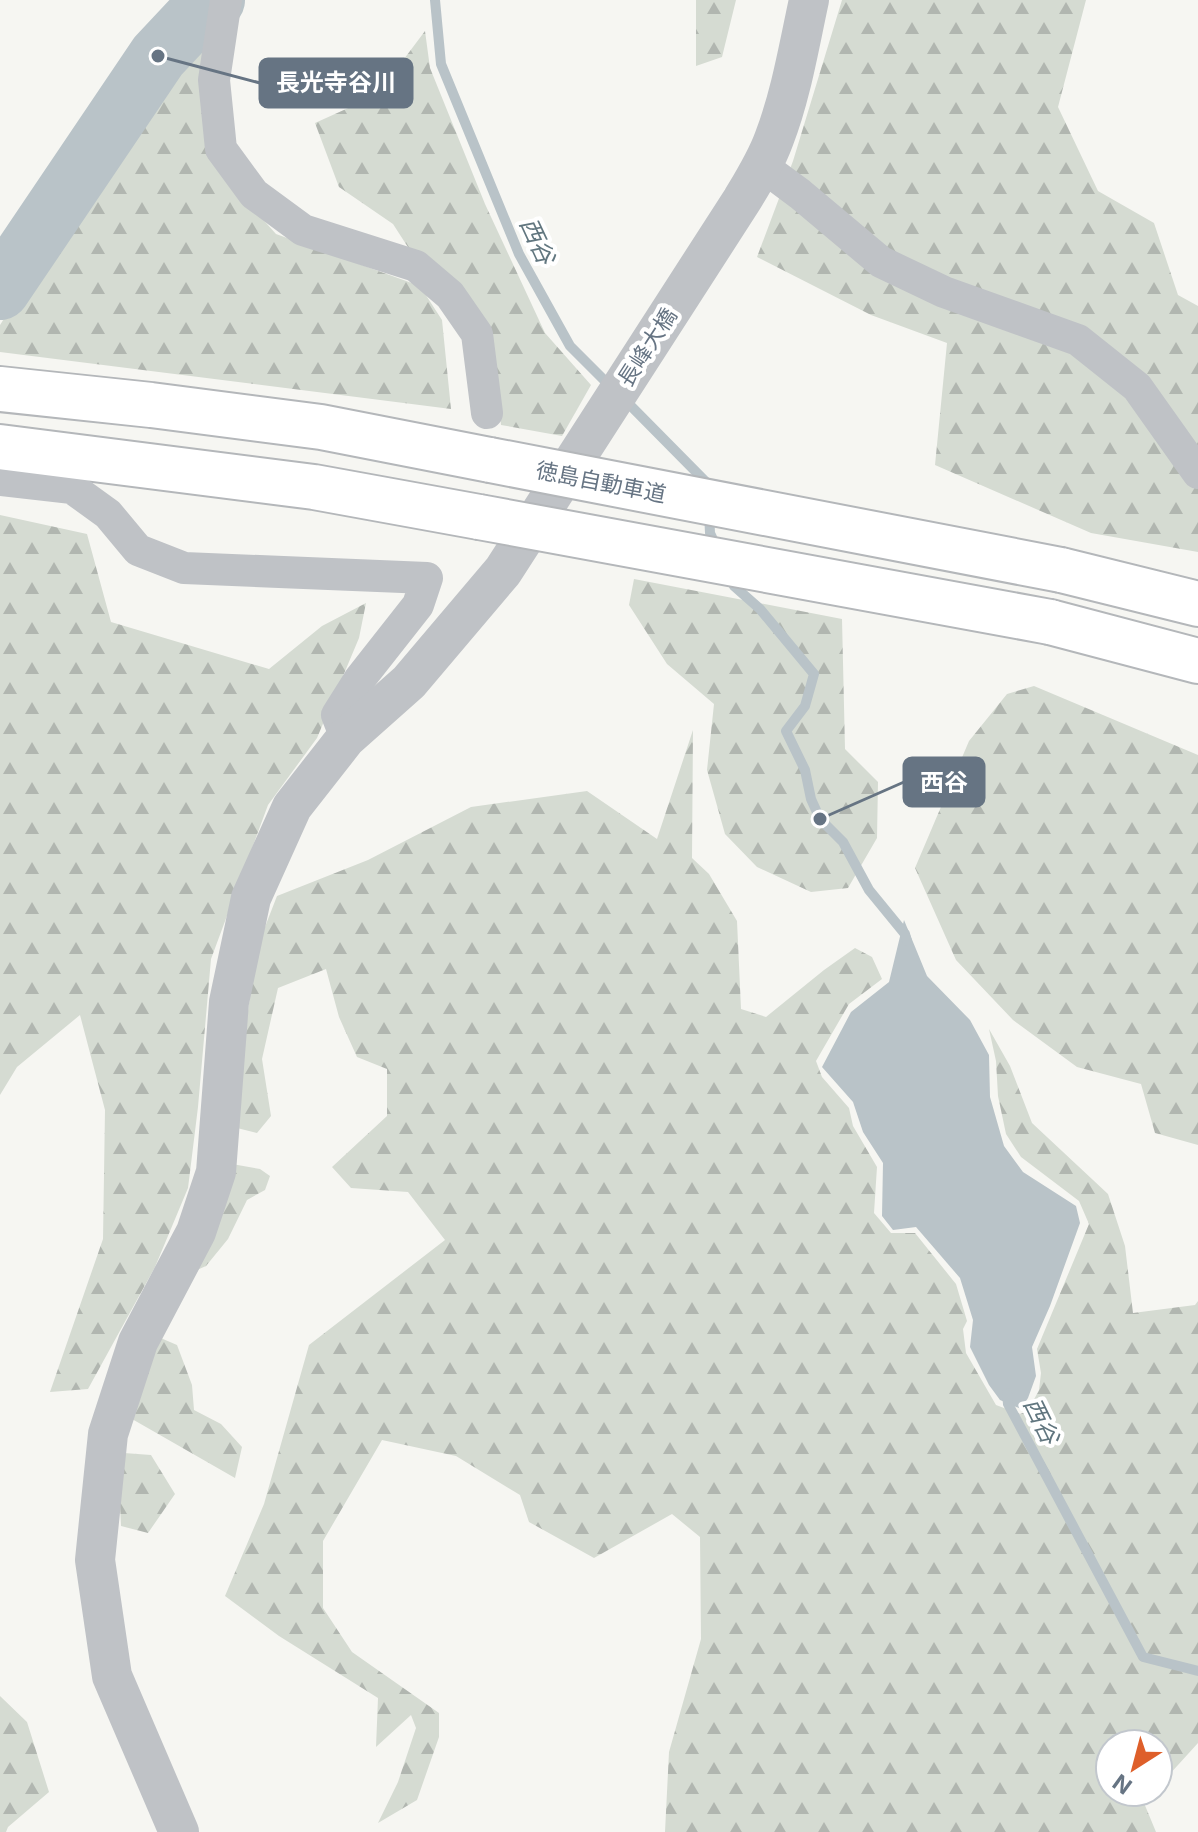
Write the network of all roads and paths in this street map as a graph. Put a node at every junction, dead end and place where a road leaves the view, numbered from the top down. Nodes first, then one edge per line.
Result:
1 (809, 0) edge
2 (225, 3) edge
3 (762, 166) junction
4 (0, 389) edge
5 (487, 413) dead end
6 (0, 447) edge
7 (1198, 473) edge
8 (0, 480) edge
9 (1198, 604) edge
10 (1198, 661) edge
11 (346, 738) junction
12 (179, 1832) edge

1 - 3 street, 長峰大橋
2 - 5 street
3 - 7 street
3 - 11 street, 長峰大橋
4 - 9 highway, 徳島自動車道, bridge
6 - 10 highway, bridge
8 - 11 street
11 - 12 street, 長峰大橋

